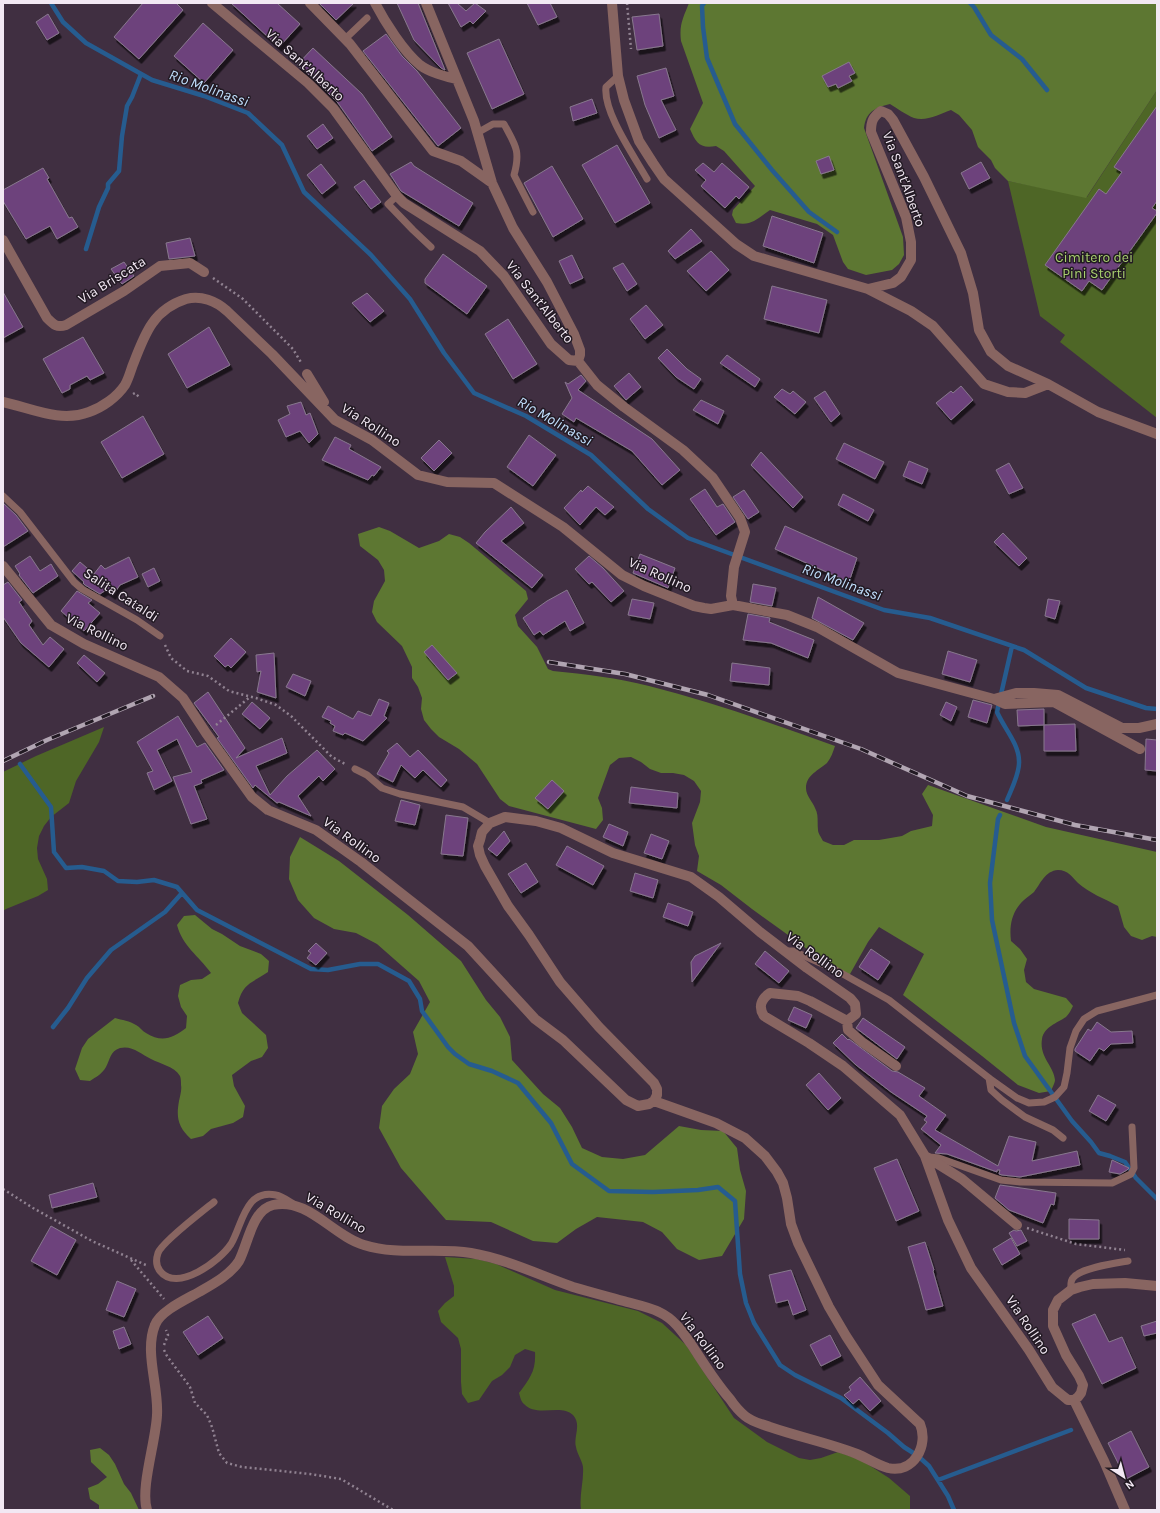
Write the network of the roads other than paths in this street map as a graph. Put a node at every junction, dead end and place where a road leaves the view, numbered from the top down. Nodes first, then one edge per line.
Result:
1 (212, 3) edge
2 (310, 3) edge
3 (375, 3) edge
4 (426, 3) edge
5 (612, 3) edge
6 (367, 18) dead end
7 (345, 39) junction
8 (618, 76) junction
9 (457, 79) junction
10 (477, 133) junction
11 (647, 179) dead end
12 (492, 182) junction
13 (396, 196) junction
14 (533, 212) dead end
15 (3, 240) edge
16 (431, 247) dead end
17 (204, 272) road end
18 (868, 289) junction
19 (578, 361) junction
20 (307, 374) road end
21 (1048, 384) junction
22 (3, 402) edge
23 (335, 420) junction
24 (1157, 434) edge
25 (3, 496) edge
26 (3, 566) edge
27 (732, 600) junction
28 (160, 636) road end
29 (994, 699) junction
30 (1157, 724) edge
31 (1140, 749) dead end
32 (354, 769) road end
33 (490, 823) junction
34 (784, 950) junction
35 (1157, 994) edge
36 (847, 1021) junction
37 (896, 1066) dead end
38 (989, 1078) junction
39 (654, 1101) junction
40 (1132, 1127) dead end
41 (1063, 1138) dead end
42 (925, 1156) junction
43 (214, 1202) dead end
44 (294, 1204) junction
45 (1017, 1225) road end
46 (1128, 1261) road end
47 (1157, 1286) edge
48 (1071, 1290) junction
49 (1074, 1400) junction
50 (147, 1510) edge
51 (1125, 1510) edge

1 - 13 street, Via Sant'Alberto
2 - 7 street
3 - 9 street
4 - 9 street, Via Sant'Alberto
5 - 8 street, Via Sant'Alberto
6 - 7 lane
7 - 12 street
8 - 11 lane
8 - 18 street, Via Sant'Alberto
9 - 10 street, Via Sant'Alberto
10 - 12 street, Via Sant'Alberto
10 - 14 lane
12 - 19 street, Via Sant'Alberto
13 - 16 lane
13 - 19 street, Via Sant'Alberto
15 - 17 street, Via Briscata
18 - 21 street
18 - 21 street, Via Sant'Alberto
19 - 27 street
20 - 23 street
21 - 24 street, Via Sant'Alberto
22 - 23 street, Via Rollino
23 - 27 street, Via Rollino
25 - 28 lane, Salita Cataldi
26 - 39 street, Via Rollino
27 - 29 street, Via Rollino
29 - 30 street
29 - 31 street, Via Rollino
32 - 33 lane
33 - 34 street, Via Rollino
33 - 39 street
34 - 36 street, Via Rollino
34 - 38 lane
35 - 38 lane
36 - 37 street
36 - 42 street, Via Rollino
38 - 41 lane
39 - 44 street, Via Rollino
40 - 42 lane
42 - 45 street
42 - 49 street, Via Rollino
43 - 44 lane
44 - 50 street, Via Rollino
46 - 48 lane
47 - 48 street, Via Rollino
48 - 49 street, Via Rollino
49 - 51 street

